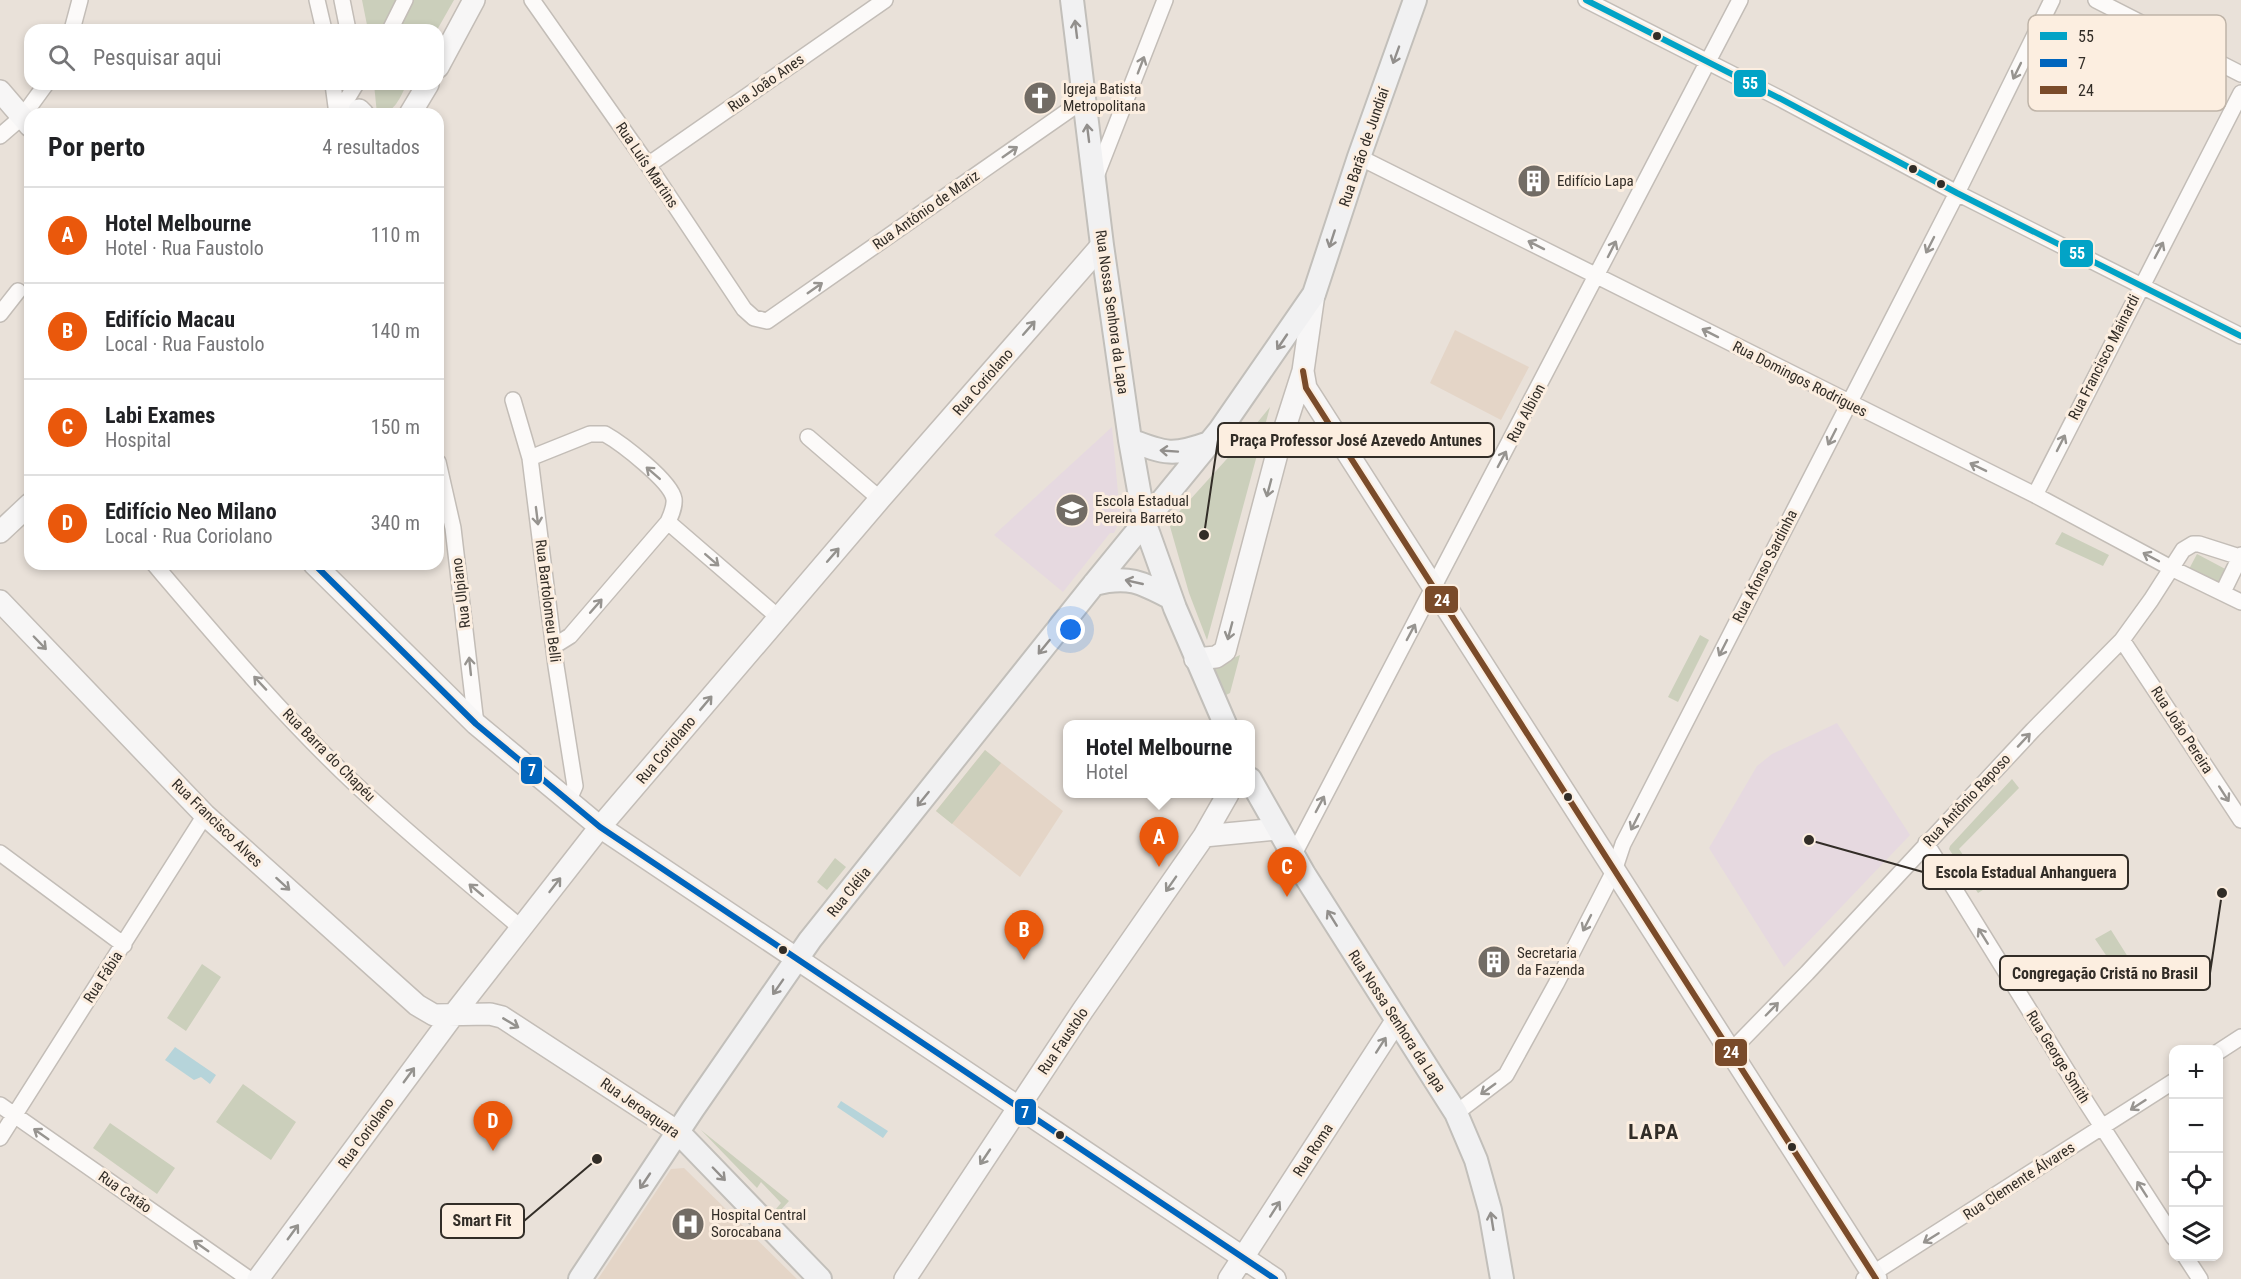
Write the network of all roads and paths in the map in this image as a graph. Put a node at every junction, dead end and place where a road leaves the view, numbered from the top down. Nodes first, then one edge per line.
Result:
1 (80, 0) edge
2 (317, 0) edge
3 (342, 0) edge
4 (405, 0) edge
5 (474, 0) edge
6 (532, 0) edge
7 (885, 0) edge
8 (1072, 0) edge
9 (1165, 0) edge
10 (1415, 0) edge
11 (1586, 0) edge
12 (1740, 0) edge
13 (2052, 0) edge
14 (2096, 0) edge
15 (2045, 15) edge
16 (2125, 15) edge
17 (74, 24) edge
18 (323, 24) edge
19 (347, 24) edge
20 (393, 24) edge
21 (2028, 49) edge
22 (444, 56) edge
23 (1708, 62) junction
24 (2226, 66) edge
25 (2241, 74) edge
26 (43, 90) edge
27 (334, 90) edge
28 (352, 90) edge
29 (357, 90) edge
30 (424, 90) edge
31 (0, 91) edge
32 (2241, 93) edge
33 (1085, 99) junction
34 (33, 108) edge
35 (337, 108) edge
36 (342, 108) edge
37 (360, 108) edge
38 (414, 108) edge
39 (24, 120) edge
40 (24, 123) edge
41 (0, 136) edge
42 (1359, 157) junction
43 (648, 165) junction
44 (1094, 180) junction
45 (1957, 193) junction
46 (1102, 245) junction
47 (1598, 276) junction
48 (2140, 285) junction
49 (18, 291) dead end
50 (1314, 294) junction
51 (0, 314) edge
52 (767, 321) joint
53 (2241, 336) edge
54 (1303, 371) junction
55 (513, 400) dead end
56 (1849, 404) junction
57 (808, 437) dead end
58 (1130, 440) junction
59 (1209, 443) junction
60 (530, 458) junction
61 (444, 488) edge
62 (2035, 495) junction
63 (880, 499) junction
64 (24, 510) edge
65 (668, 522) junction
66 (1145, 524) junction
67 (0, 532) edge
68 (2240, 556) edge
69 (2171, 568) junction
70 (159, 570) edge
71 (320, 570) edge
72 (1094, 584) junction
73 (1435, 587) junction
74 (2223, 592) junction
75 (1172, 598) junction
76 (0, 601) edge
77 (2241, 602) edge
78 (778, 617) junction
79 (2122, 640) junction
80 (554, 646) junction
81 (1195, 658) junction
82 (1223, 720) edge
83 (476, 724) junction
84 (1255, 786) edge
85 (1226, 798) edge
86 (568, 802) junction
87 (205, 815) junction
88 (2241, 820) edge
89 (600, 827) junction
90 (1278, 829) junction
91 (1204, 836) junction
92 (1926, 843) junction
93 (0, 854) edge
94 (1293, 856) junction
95 (1614, 871) junction
96 (521, 928) junction
97 (124, 945) junction
98 (797, 959) junction
99 (454, 1014) junction
100 (1396, 1021) junction
101 (2241, 1037) edge
102 (2223, 1049) edge
103 (1731, 1051) junction
104 (2169, 1084) edge
105 (0, 1105) edge
106 (1017, 1108) junction
107 (1456, 1113) junction
108 (14, 1115) junction
109 (2102, 1128) junction
110 (678, 1132) junction
111 (0, 1138) edge
112 (2169, 1230) edge
113 (1243, 1258) junction
114 (2188, 1261) edge
115 (1871, 1277) edge
116 (249, 1279) edge
117 (258, 1279) edge
118 (580, 1279) edge
119 (820, 1279) edge
120 (905, 1279) edge
121 (1229, 1279) edge
122 (1275, 1279) edge
123 (1502, 1279) edge
124 (2200, 1279) edge

1 - 17 street
2 - 18 street
3 - 19 street
4 - 20 street
5 - 22 street
6 - 43 street, Rua Luís Martins
7 - 43 street, Rua João Anes
33 -> 8 main road, Rua Nossa Senhora da Lapa
44 -> 9 street
10 -> 42 main road, Rua Barão de Jundiaí
11 - 23 street
12 - 23 street, Rua Albion
13 -> 15 street, Rua Afonso Sardinha
14 - 16 street
21 -> 45 street, Rua Afonso Sardinha
23 - 45 street
47 -> 23 street, Rua Albion
24 - 25 street
26 - 34 street
27 - 35 street
28 - 36 street
29 - 37 street
30 - 38 street
31 - 39 street
48 -> 32 street, Rua Francisco Mainardi
44 -> 33 main road, Rua Nossa Senhora da Lapa
52 -> 33 street, Rua Antônio de Mariz
40 - 41 street
47 -> 42 street, Rua Domingos Rodrigues
42 -> 50 main road, Rua Barão de Jundiaí
43 - 52 street, Rua Luís Martins
44 - 46 main road, Rua Nossa Senhora da Lapa
45 - 48 street
45 -> 56 street, Rua Afonso Sardinha
46 - 58 main road, Rua Nossa Senhora da Lapa
63 -> 46 street, Rua Coriolano
56 -> 47 street, Rua Domingos Rodrigues
73 -> 47 street, Rua Albion
48 - 53 street
62 -> 48 street, Rua Francisco Mainardi
49 - 51 street
50 - 54 street
50 -> 59 main road, Rua Barão de Jundiaí
54 - 73 street
54 -> 81 street
55 - 60 street, Rua Bartolomeu Belli
62 -> 56 street, Rua Domingos Rodrigues
56 -> 95 street, Rua Afonso Sardinha
57 - 63 street
59 -> 58 main road
58 - 66 main road, Rua Nossa Senhora da Lapa
59 - 66 main road, Rua Clélia
65 -> 60 street
60 -> 80 street, Rua Bartolomeu Belli
83 -> 61 street, Rua Ulpiano
69 -> 62 street, Rua Domingos Rodrigues
78 -> 63 street, Rua Coriolano
64 - 67 street
65 -> 78 street
80 -> 65 street
66 - 72 main road, Rua Clélia
66 - 75 main road, Rua Nossa Senhora da Lapa
68 - 69 street, Rua Antônio Raposo
68 - 74 street
69 - 74 street, Rua Domingos Rodrigues
69 - 79 street, Rua Antônio Raposo
96 -> 70 street, Rua Barra do Chapéu
71 - 83 street
75 -> 72 main road
72 -> 98 main road, Rua Clélia
94 -> 73 street, Rua Albion
73 - 95 street
74 - 77 street, Rua Domingos Rodrigues
75 - 81 main road, Rua Nossa Senhora da Lapa
76 -> 87 street, Rua Francisco Alves
89 -> 78 street, Rua Coriolano
79 -> 88 street, Rua João Pereira
92 -> 79 street, Rua Antônio Raposo
80 - 86 street, Rua Bartolomeu Belli
81 - 82 main road
83 - 86 street
84 - 90 main road, Rua Nossa Senhora da Lapa
85 - 91 street, Rua Faustolo
86 - 89 street
87 - 97 street, Rua Fábia
87 -> 99 street, Rua Francisco Alves
96 -> 89 street, Rua Coriolano
89 - 98 street
90 - 91 street
90 - 94 main road, Rua Nossa Senhora da Lapa
91 -> 106 street, Rua Faustolo
103 -> 92 street, Rua Antônio Raposo
109 -> 92 street, Rua George Smith
93 - 97 street
100 -> 94 main road, Rua Nossa Senhora da Lapa
95 - 103 street
95 -> 107 street, Rua Afonso Sardinha
96 - 99 street, Rua Coriolano
97 - 108 street, Rua Fábia
98 - 106 street
98 -> 110 main road, Rua Clélia
99 -> 110 street, Rua Jeroaquara
117 -> 99 street, Rua Coriolano
100 - 107 main road, Rua Nossa Senhora da Lapa
113 -> 100 street, Rua Roma
101 - 102 street
103 - 115 street
104 -> 109 street, Rua Clemente Álvares
105 - 108 street, Rua Catão
106 - 113 street
106 -> 120 street, Rua Faustolo
123 -> 107 main road, Rua Nossa Senhora da Lapa
108 - 111 street, Rua Fábia
116 -> 108 street, Rua Catão
112 -> 109 street, Rua George Smith
109 -> 115 street, Rua Clemente Álvares
110 -> 118 main road, Rua Clélia
110 -> 119 main road, Rua Jeroaquara
113 - 121 street, Rua Roma
113 - 122 street
114 - 124 street

